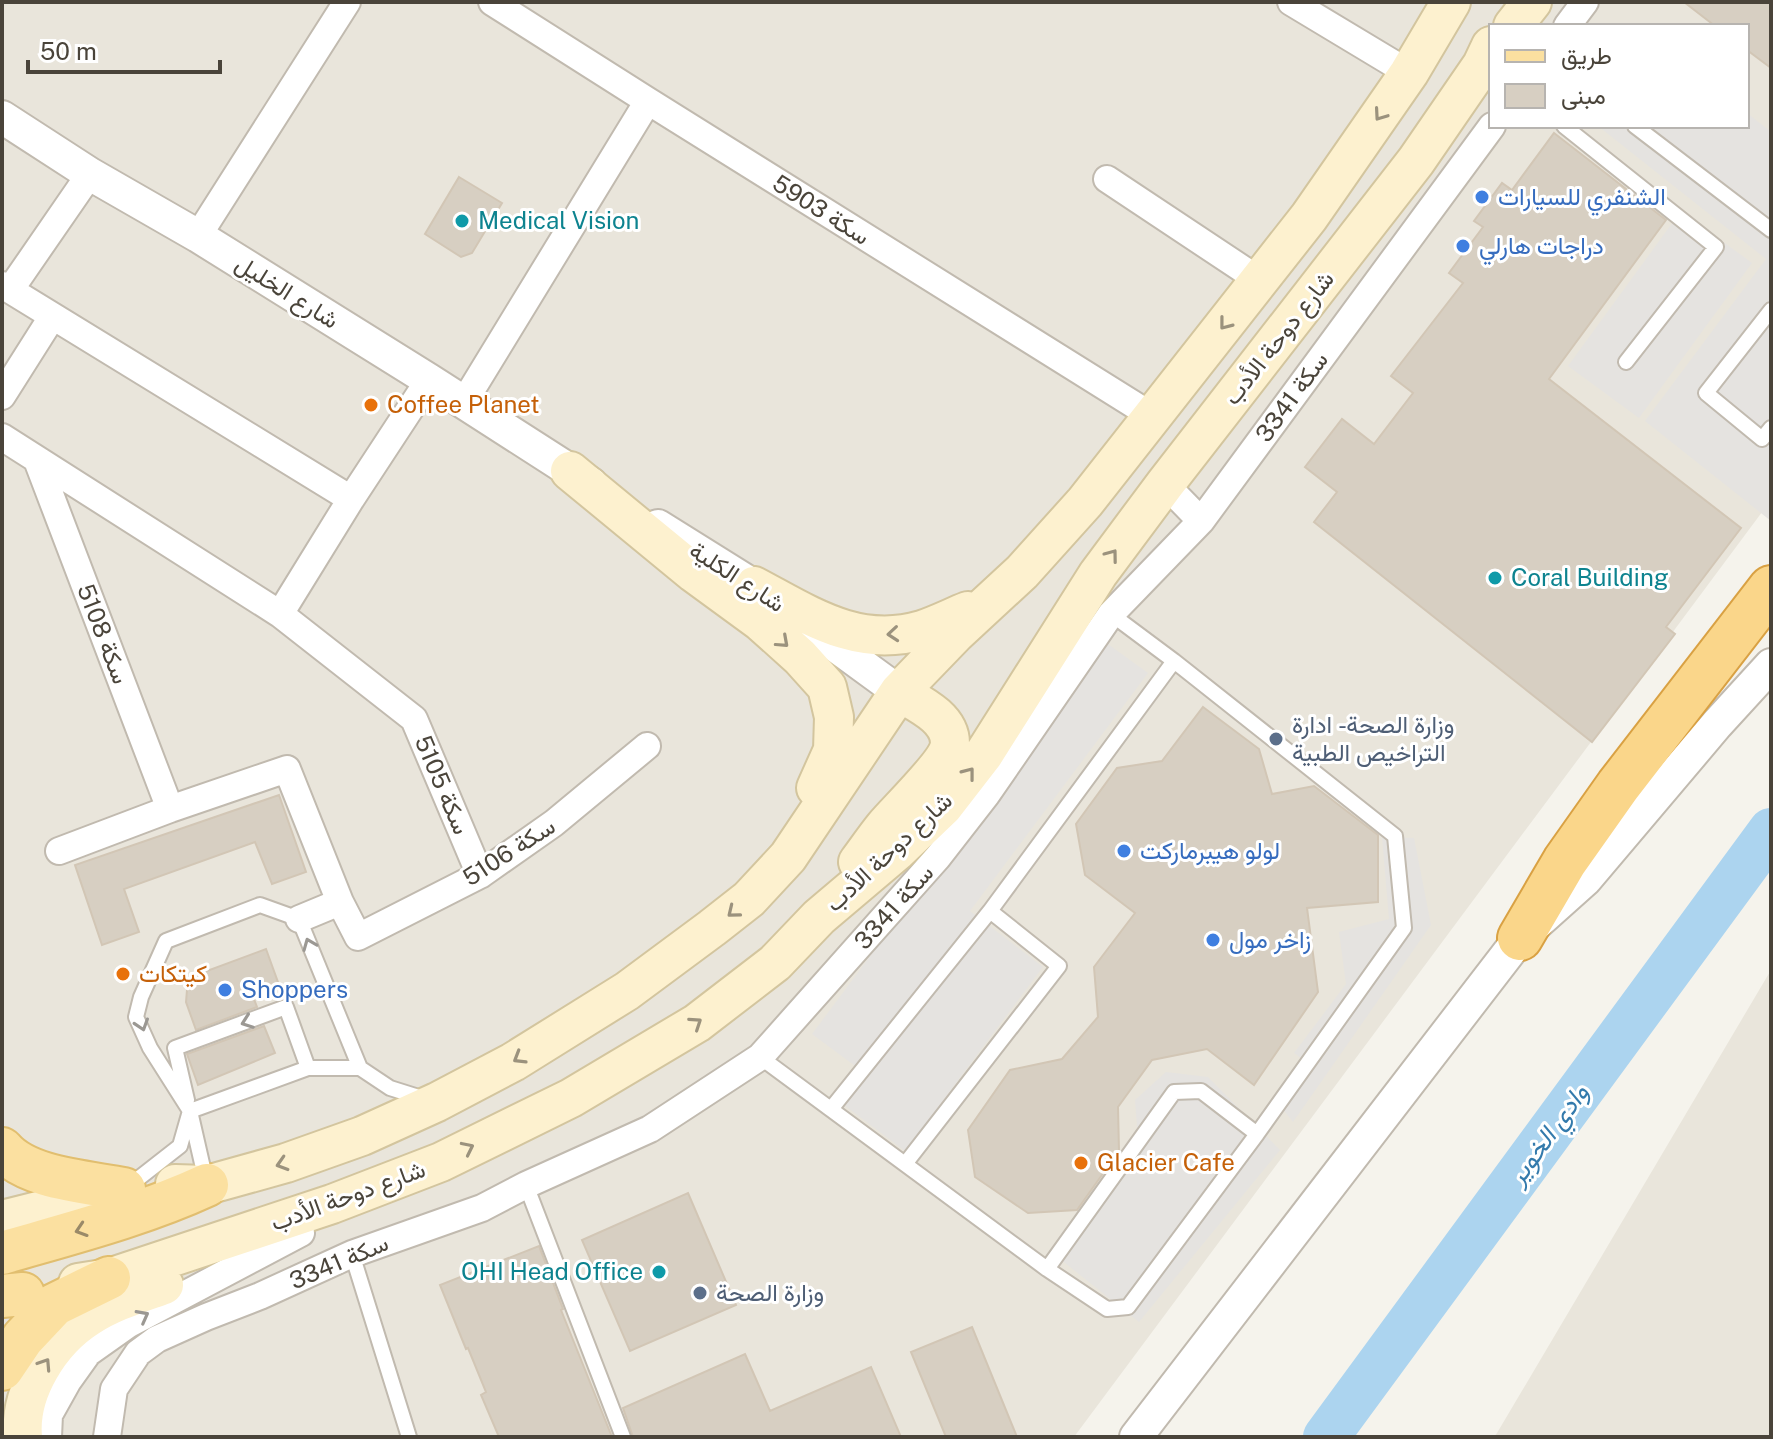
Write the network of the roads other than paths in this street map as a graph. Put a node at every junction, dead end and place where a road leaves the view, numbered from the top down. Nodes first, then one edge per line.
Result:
1 (347, 2) edge
2 (492, 2) edge
3 (1291, 2) edge
4 (1451, 2) edge
5 (1512, 2) edge
6 (1532, 2) edge
7 (1585, 2) edge
8 (1501, 24) edge
9 (1515, 24) edge
10 (1568, 24) edge
11 (1488, 55) edge
12 (1409, 73) junction
13 (648, 101) junction
14 (2, 117) edge
15 (1491, 128) edge
16 (1567, 128) edge
17 (1638, 128) edge
18 (90, 174) junction
19 (1107, 179) dead end
20 (1771, 230) edge
21 (198, 236) junction
22 (1259, 280) junction
23 (6, 288) edge
24 (1771, 310) edge
25 (52, 317) junction
26 (1626, 362) dead end
27 (429, 380) junction
28 (2, 396) edge
29 (464, 402) junction
30 (1152, 416) junction
31 (1771, 428) edge
32 (2, 437) edge
33 (37, 460) junction
34 (570, 471) junction
35 (1165, 484) junction
36 (351, 499) junction
37 (1201, 521) junction
38 (754, 586) junction
39 (1771, 588) edge
40 (992, 600) junction
41 (280, 614) junction
42 (1111, 614) junction
43 (1771, 629) edge
44 (1174, 661) junction
45 (1771, 665) edge
46 (899, 692) junction
47 (647, 746) dead end
48 (170, 809) junction
49 (899, 810) junction
50 (59, 851) dead end
51 (788, 857) junction
52 (480, 875) junction
53 (340, 902) junction
54 (990, 911) junction
55 (819, 917) junction
56 (299, 919) junction
57 (1520, 938) junction
58 (760, 1057) junction
59 (308, 1068) junction
60 (360, 1068) junction
61 (437, 1102) junction
62 (831, 1109) junction
63 (190, 1111) junction
64 (1257, 1134) junction
65 (2, 1149) edge
66 (905, 1164) junction
67 (207, 1185) junction
68 (526, 1185) junction
69 (124, 1189) junction
70 (332, 1204) junction
71 (301, 1233) junction
72 (3, 1245) edge
73 (352, 1254) junction
74 (1047, 1269) junction
75 (109, 1278) junction
76 (9, 1296) edge
77 (2, 1369) edge
78 (23, 1437) edge
79 (48, 1437) edge
80 (107, 1437) edge
81 (409, 1437) edge
82 (623, 1437) edge
83 (1136, 1437) edge

1 - 21 street
2 - 13 street, سكة 5903
3 - 12 street
4 - 12 main road
5 - 8 main road
6 - 9 main road
7 - 10 street
11 - 35 main road, شارع دوحة الأدب
12 -> 22 main road
13 - 29 street
13 - 30 street, سكة 5903
14 - 18 street, شارع الخليل
15 - 37 street, سكة 3341
16 - 26 lane
17 - 20 lane
18 - 21 street, شارع الخليل
18 - 23 street
19 - 22 street
21 - 27 street, شارع الخليل
22 -> 30 main road
23 - 25 street
24 - 31 lane
25 - 28 street
25 - 36 street
27 - 29 street, شارع الخليل
27 - 36 street
29 - 34 street, شارع الخليل
30 - 40 main road
32 - 33 street, سكة 5105
33 - 41 street, سكة 5105
33 - 48 street, سكة 5108
34 - 38 street, شارع الكلية
34 -> 51 main road
35 - 37 street
55 -> 35 main road, شارع دوحة الأدب
36 - 41 street
37 - 42 street, سكة 3341
40 -> 38 main road
38 - 46 street, شارع الكلية
39 - 57 highway
40 - 46 main road
41 - 52 street, سكة 5105
42 - 44 lane
42 - 58 street, سكة 3341
43 - 57 highway
44 - 54 lane
44 - 64 lane
45 - 57 street
46 - 49 main road
46 - 51 main road
47 - 52 street, سكة 5106
48 - 50 street
48 - 53 street
49 - 51 main road
49 - 55 main road
51 -> 61 main road
52 - 53 street, سكة 5106
53 - 56 street
54 - 62 lane
54 - 66 lane
70 -> 55 main road, شارع دوحة الأدب
60 -> 56 lane
56 -> 63 lane
57 - 83 street
58 - 62 lane
58 - 68 street, سكة 3341
59 - 60 lane
59 - 63 lane
59 -> 63 lane
60 - 61 lane
61 -> 67 main road
62 - 66 lane
63 - 67 lane
63 - 69 lane
64 - 74 lane
64 - 74 lane
65 - 69 main road
66 - 74 lane
67 - 69 main road
67 -> 72 main road
68 - 73 street, سكة 3341
68 - 82 lane
69 - 72 main road
70 - 71 main road
70 - 75 main road, شارع دوحة الأدب
78 -> 71 main road
79 -> 71 street, سكة 3341
73 - 80 street, سكة 3341
73 - 81 lane
75 - 76 main road, شارع دوحة الأدب
75 - 77 main road

